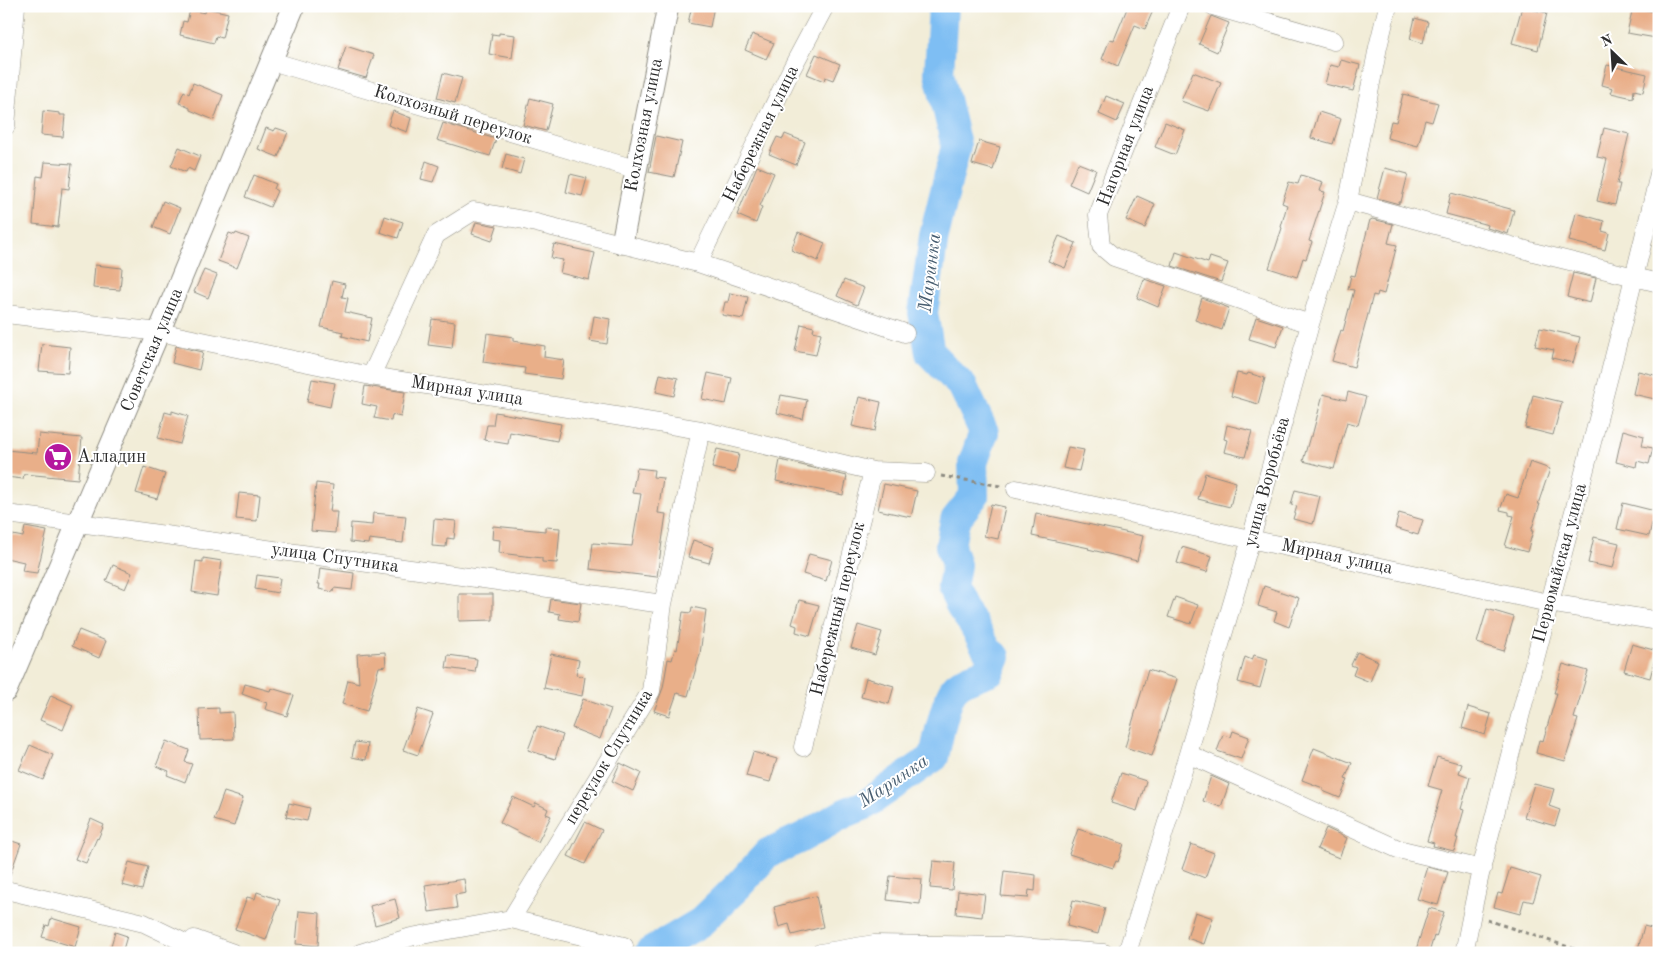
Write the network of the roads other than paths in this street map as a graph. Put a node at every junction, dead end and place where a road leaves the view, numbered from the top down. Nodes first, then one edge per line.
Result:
1 (16, 6) edge
2 (294, 6) edge
3 (668, 6) edge
4 (825, 6) edge
5 (1181, 6) edge
6 (1213, 6) edge
7 (1388, 6) edge
8 (1334, 41) dead end
9 (271, 61) junction
10 (6, 126) edge
11 (635, 169) junction
12 (1659, 174) edge
13 (1348, 201) junction
14 (622, 243) junction
15 (698, 263) junction
16 (1635, 278) junction
17 (1659, 283) edge
18 (6, 314) edge
19 (1310, 324) junction
20 (159, 332) junction
21 (906, 333) dead end
22 (371, 376) junction
23 (701, 430) junction
24 (873, 470) junction
25 (926, 473) road end
26 (1016, 489) road end
27 (6, 514) edge
28 (79, 523) junction
29 (1251, 539) junction
30 (1549, 603) junction
31 (663, 604) junction
32 (1659, 621) edge
33 (6, 692) edge
34 (803, 747) dead end
35 (1188, 754) junction
36 (1482, 869) junction
37 (6, 890) edge
38 (511, 919) junction
39 (144, 923) junction
40 (624, 946) dead end
41 (873, 948) edge
42 (1005, 949) edge
43 (206, 953) edge
44 (233, 953) edge
45 (360, 953) edge
46 (820, 953) edge
47 (1104, 953) edge
48 (1127, 953) edge
49 (1464, 953) edge

1 - 10 street
2 - 9 street, Советская улица
3 - 11 street, Колхозная улица
4 - 15 street, Набережная улица
5 - 19 street, Нагорная улица
6 - 8 street
7 - 13 street, улица Воробьёва
9 - 11 street, Колхозный переулок
9 - 20 street, Советская улица
11 - 14 street, Колхозная улица
12 - 16 street, Первомайская улица
13 - 16 street
13 - 19 street, улица Воробьёва
14 - 15 street
14 - 22 street
15 - 21 street
16 - 17 street
16 - 30 street, Первомайская улица
18 - 20 street, Мирная улица
19 - 29 street, улица Воробьёва
20 - 22 street, Мирная улица
20 - 28 street, Советская улица
22 - 23 street, Мирная улица
23 - 24 street, Мирная улица
23 - 31 street, переулок Спутника
24 - 25 street, Мирная улица
24 - 34 street, Набережный переулок
26 - 29 street, Мирная улица
27 - 28 street, улица Спутника
28 - 31 street, улица Спутника
28 - 33 street, Советская улица
29 - 30 street, Мирная улица
29 - 35 street, улица Воробьёва
30 - 32 street, Мирная улица
30 - 36 street, Первомайская улица
31 - 38 street, переулок Спутника
35 - 36 street
35 - 48 street, улица Воробьёва
36 - 49 street, Первомайская улица
37 - 39 street
38 - 40 street
38 - 45 street
39 - 43 street
39 - 44 street
41 - 42 street
41 - 46 street
42 - 47 street

